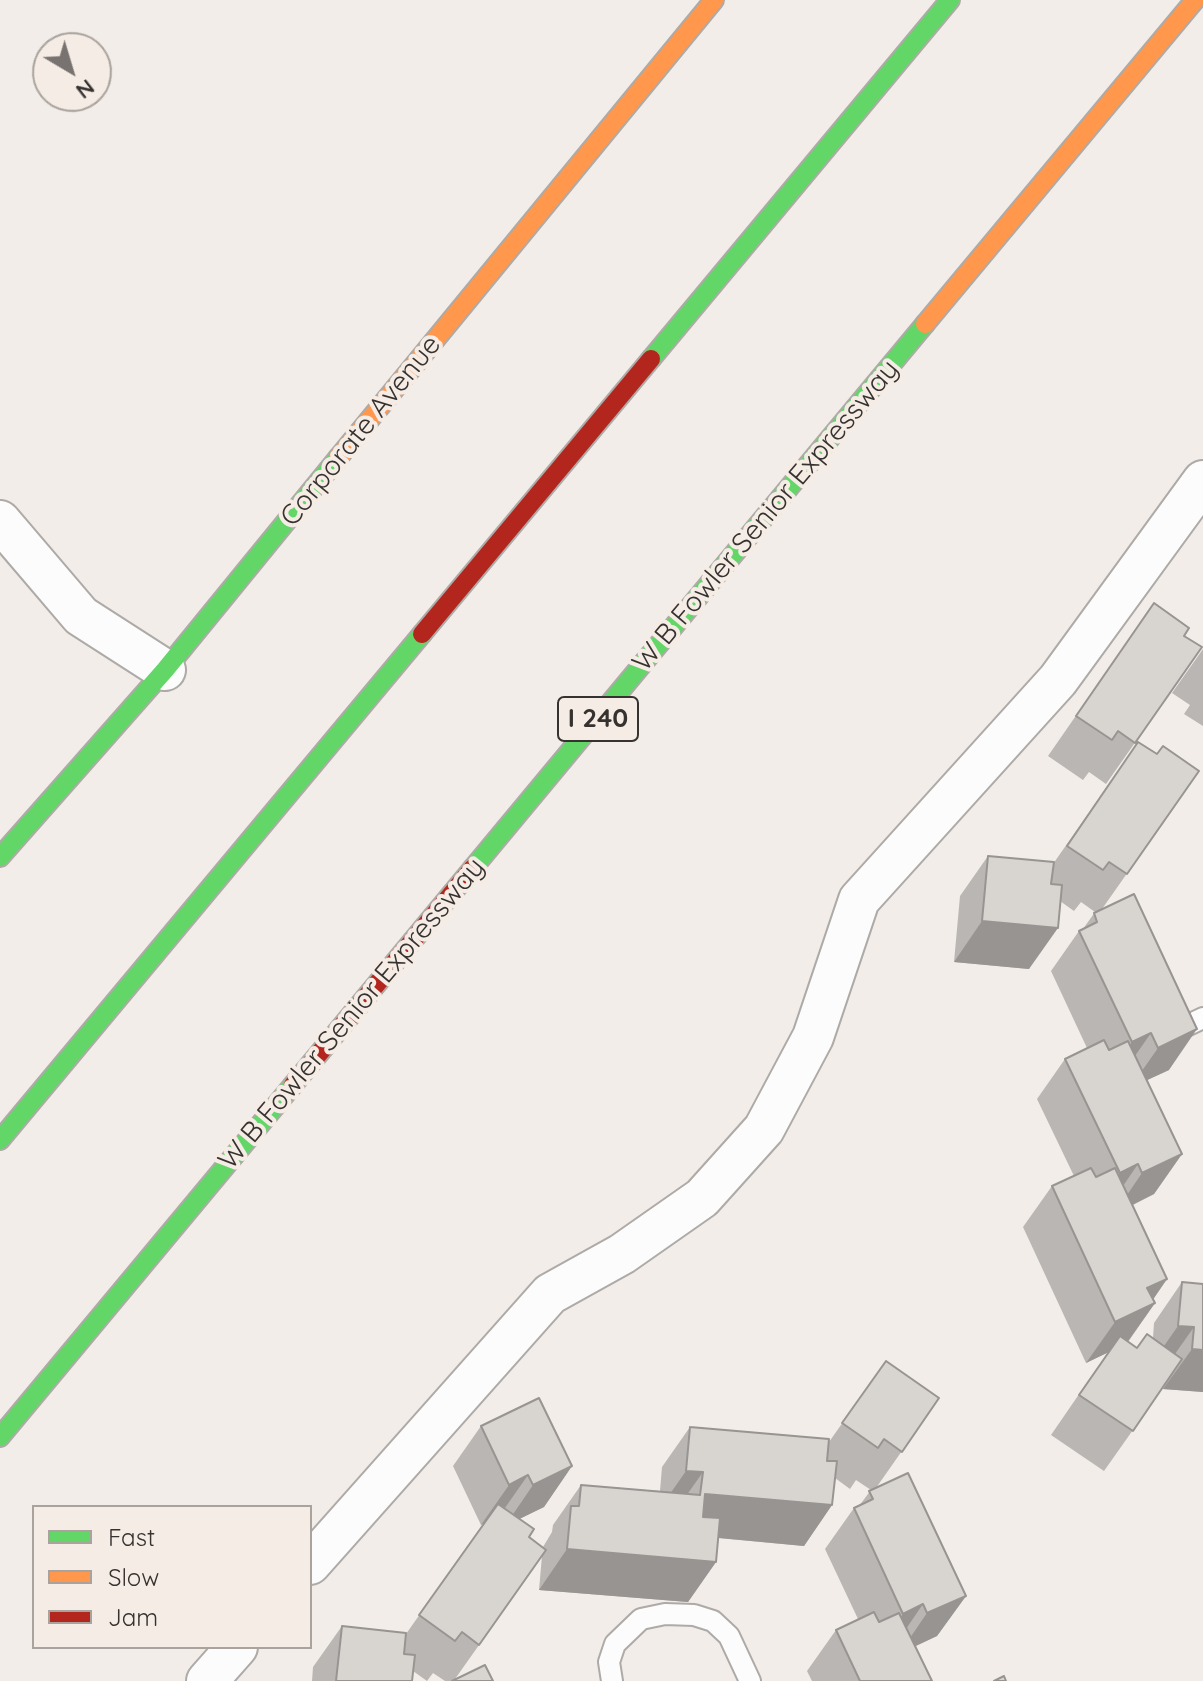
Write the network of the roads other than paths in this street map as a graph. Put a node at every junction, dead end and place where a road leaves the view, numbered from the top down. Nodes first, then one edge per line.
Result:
1 (714, 0) edge
2 (950, 0) edge
3 (1195, 0) edge
4 (1203, 481) edge
5 (0, 521) edge
6 (165, 670) junction
7 (0, 857) edge
8 (1203, 1018) edge
9 (1180, 1029) edge
10 (0, 1140) edge
11 (0, 1437) edge
12 (312, 1562) edge
13 (235, 1649) edge
14 (207, 1681) edge
15 (612, 1681) edge
16 (750, 1681) edge

1 - 6 main road, Corporate Avenue
2 - 10 main road
3 - 11 main road, W B Fowler Senior Expressway / I 240
4 - 12 street
5 - 6 street
6 - 7 main road, Corporate Avenue
8 - 9 lane
13 - 14 street
15 - 16 lane

